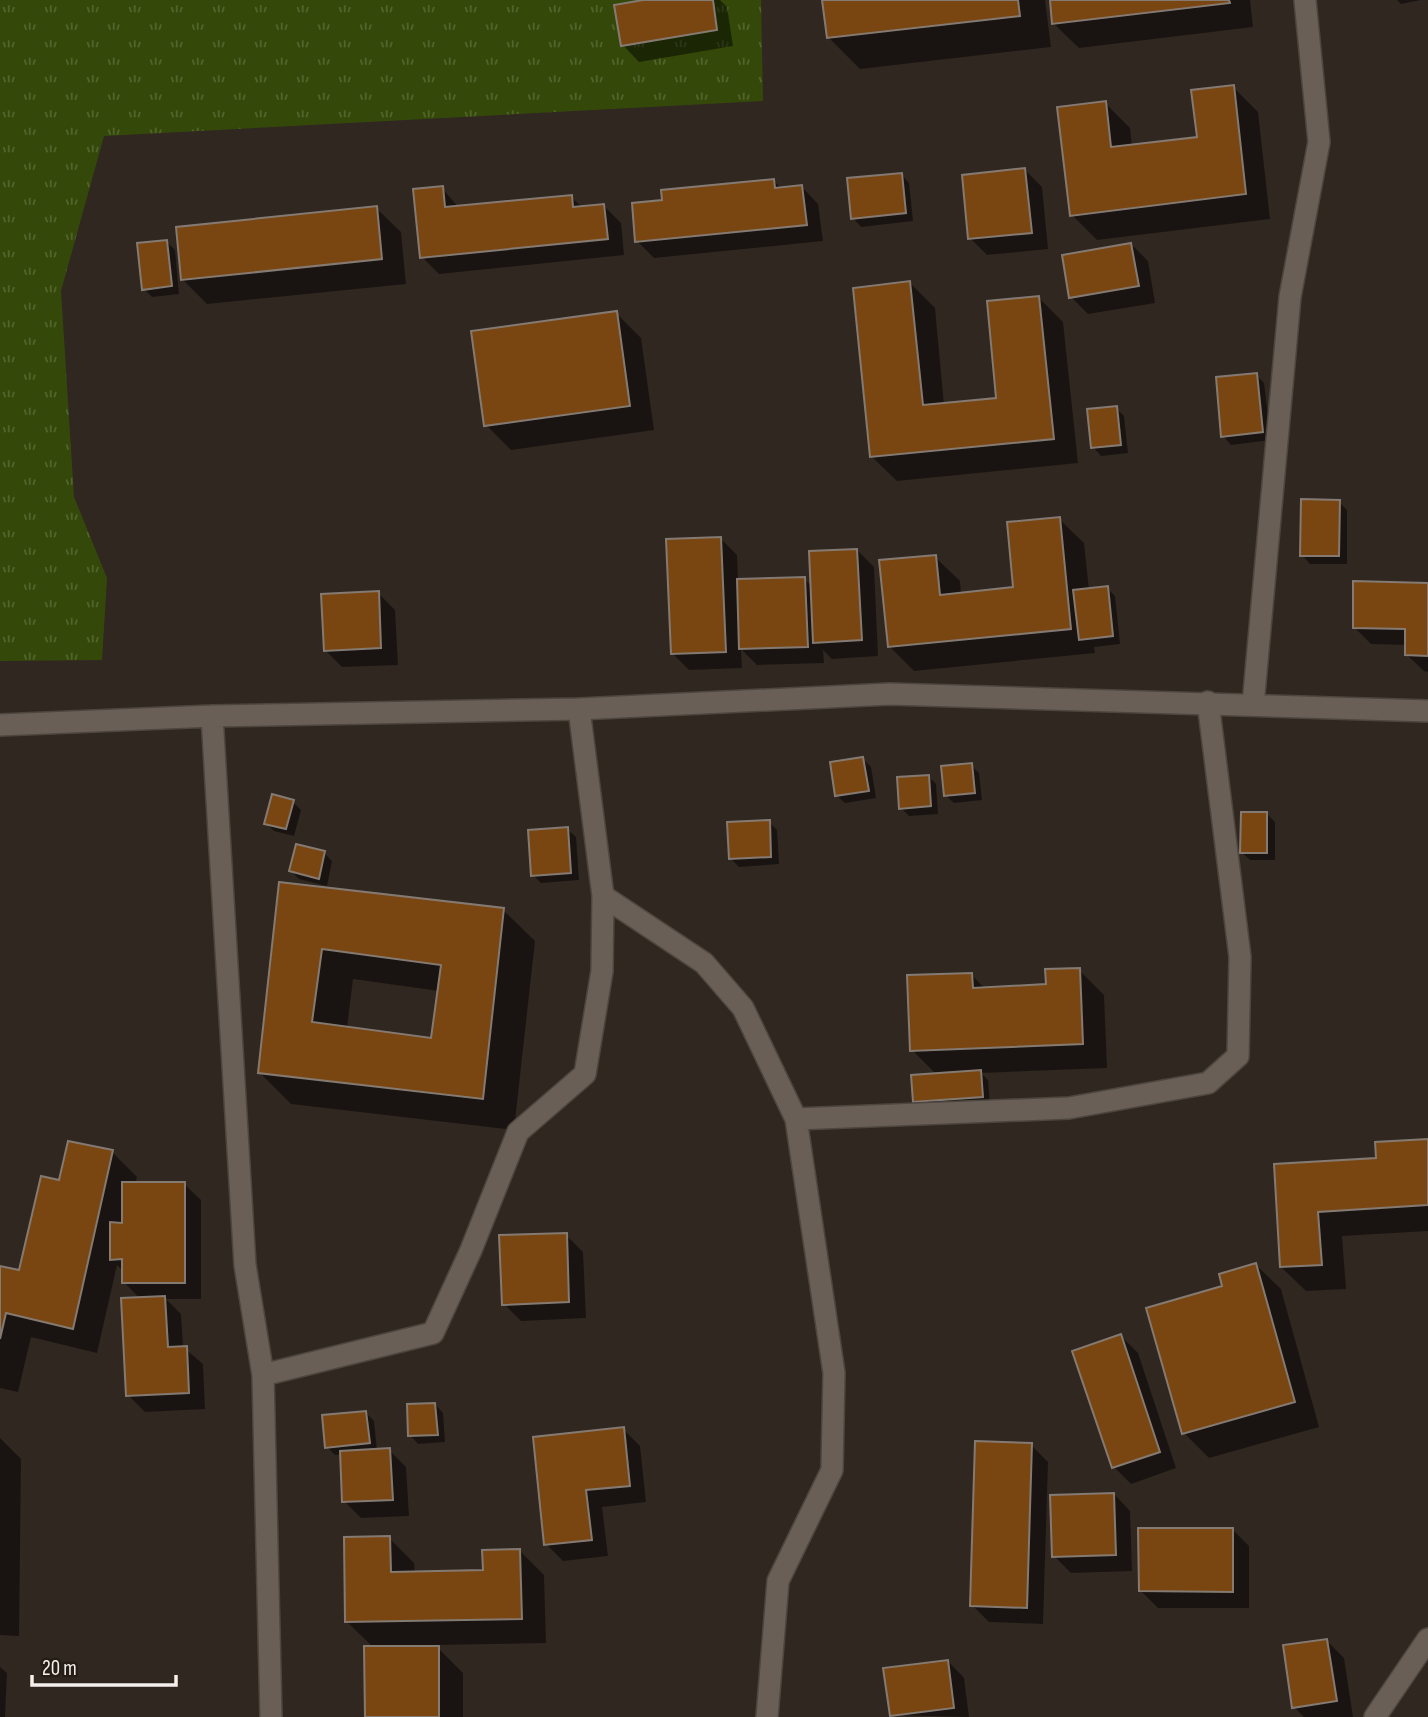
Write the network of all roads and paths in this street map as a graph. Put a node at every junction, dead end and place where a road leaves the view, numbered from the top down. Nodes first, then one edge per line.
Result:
1 (1305, 0) edge
2 (1208, 702) junction
3 (1252, 705) junction
4 (579, 709) junction
5 (1428, 711) edge
6 (212, 716) junction
7 (0, 725) edge
8 (603, 896) junction
9 (796, 1119) junction
10 (262, 1376) junction
11 (1428, 1639) edge
12 (271, 1717) edge
13 (767, 1717) edge
14 (1375, 1717) edge

1 - 3 street
2 - 3 street
2 - 4 street
2 - 9 street
3 - 5 street
4 - 6 street
4 - 8 street
6 - 7 street
6 - 10 street
8 - 9 street
8 - 10 street
9 - 13 street
10 - 12 street
11 - 14 street

